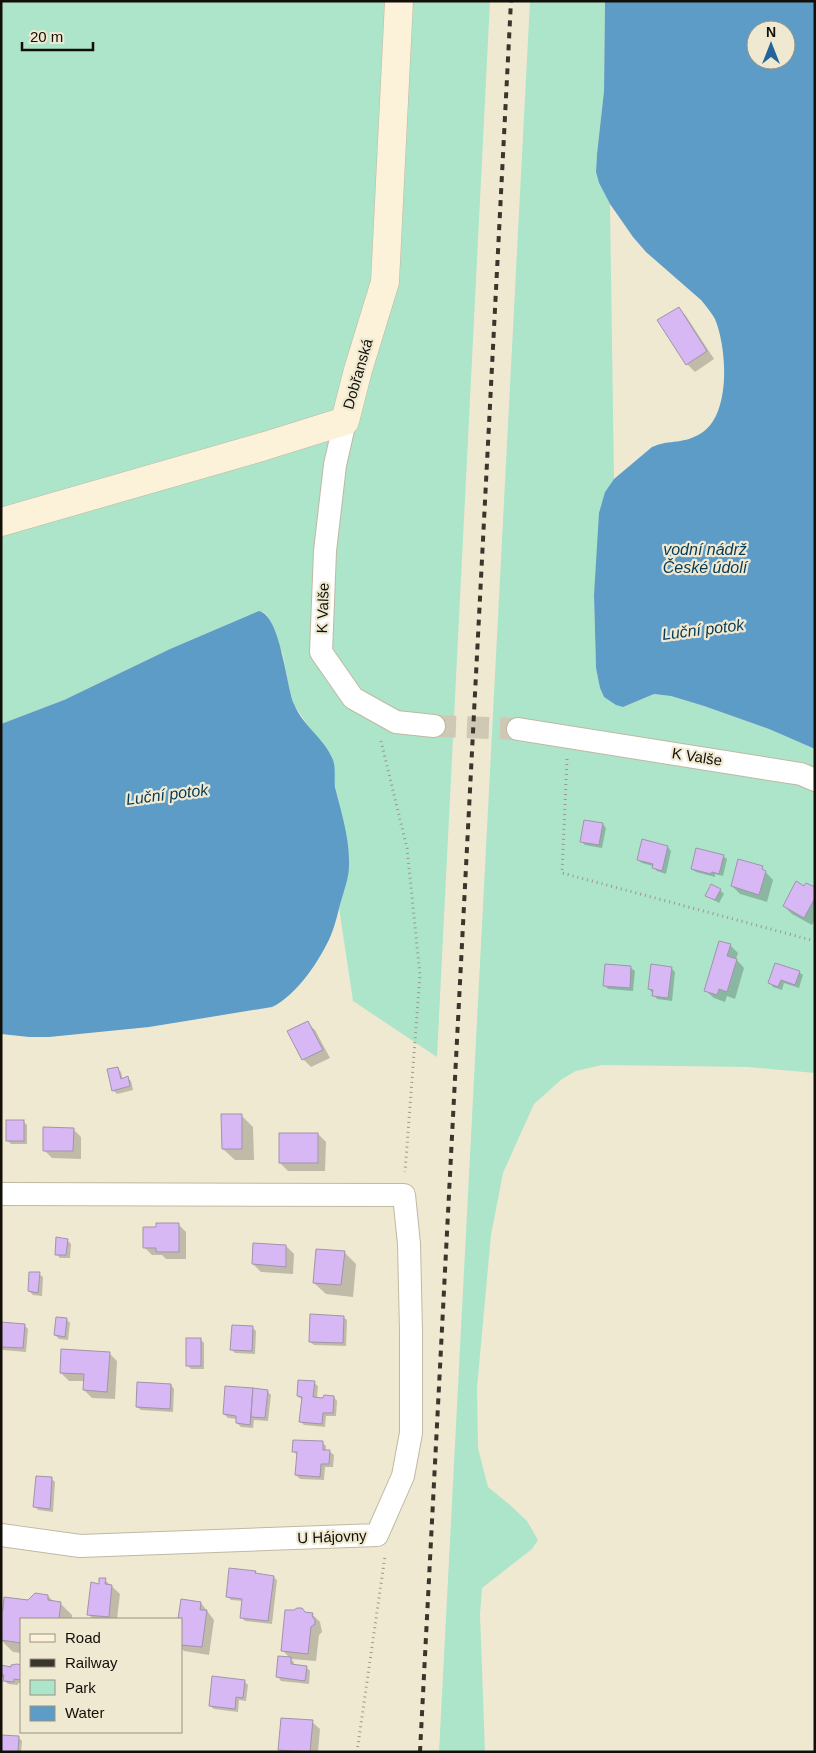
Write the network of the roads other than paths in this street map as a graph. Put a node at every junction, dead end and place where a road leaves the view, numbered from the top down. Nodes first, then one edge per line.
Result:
1 (399, 1) edge
2 (344, 421) junction
3 (1, 522) edge
4 (434, 726) tunnel mouth
5 (518, 729) tunnel mouth
6 (815, 780) edge
7 (1, 1194) edge
8 (1, 1535) edge

1 - 2 street, Dobřanská
2 - 3 street, Dobřanská
2 - 4 street, K Valše
5 - 6 street, K Valše
7 - 8 street, U Hájovny

